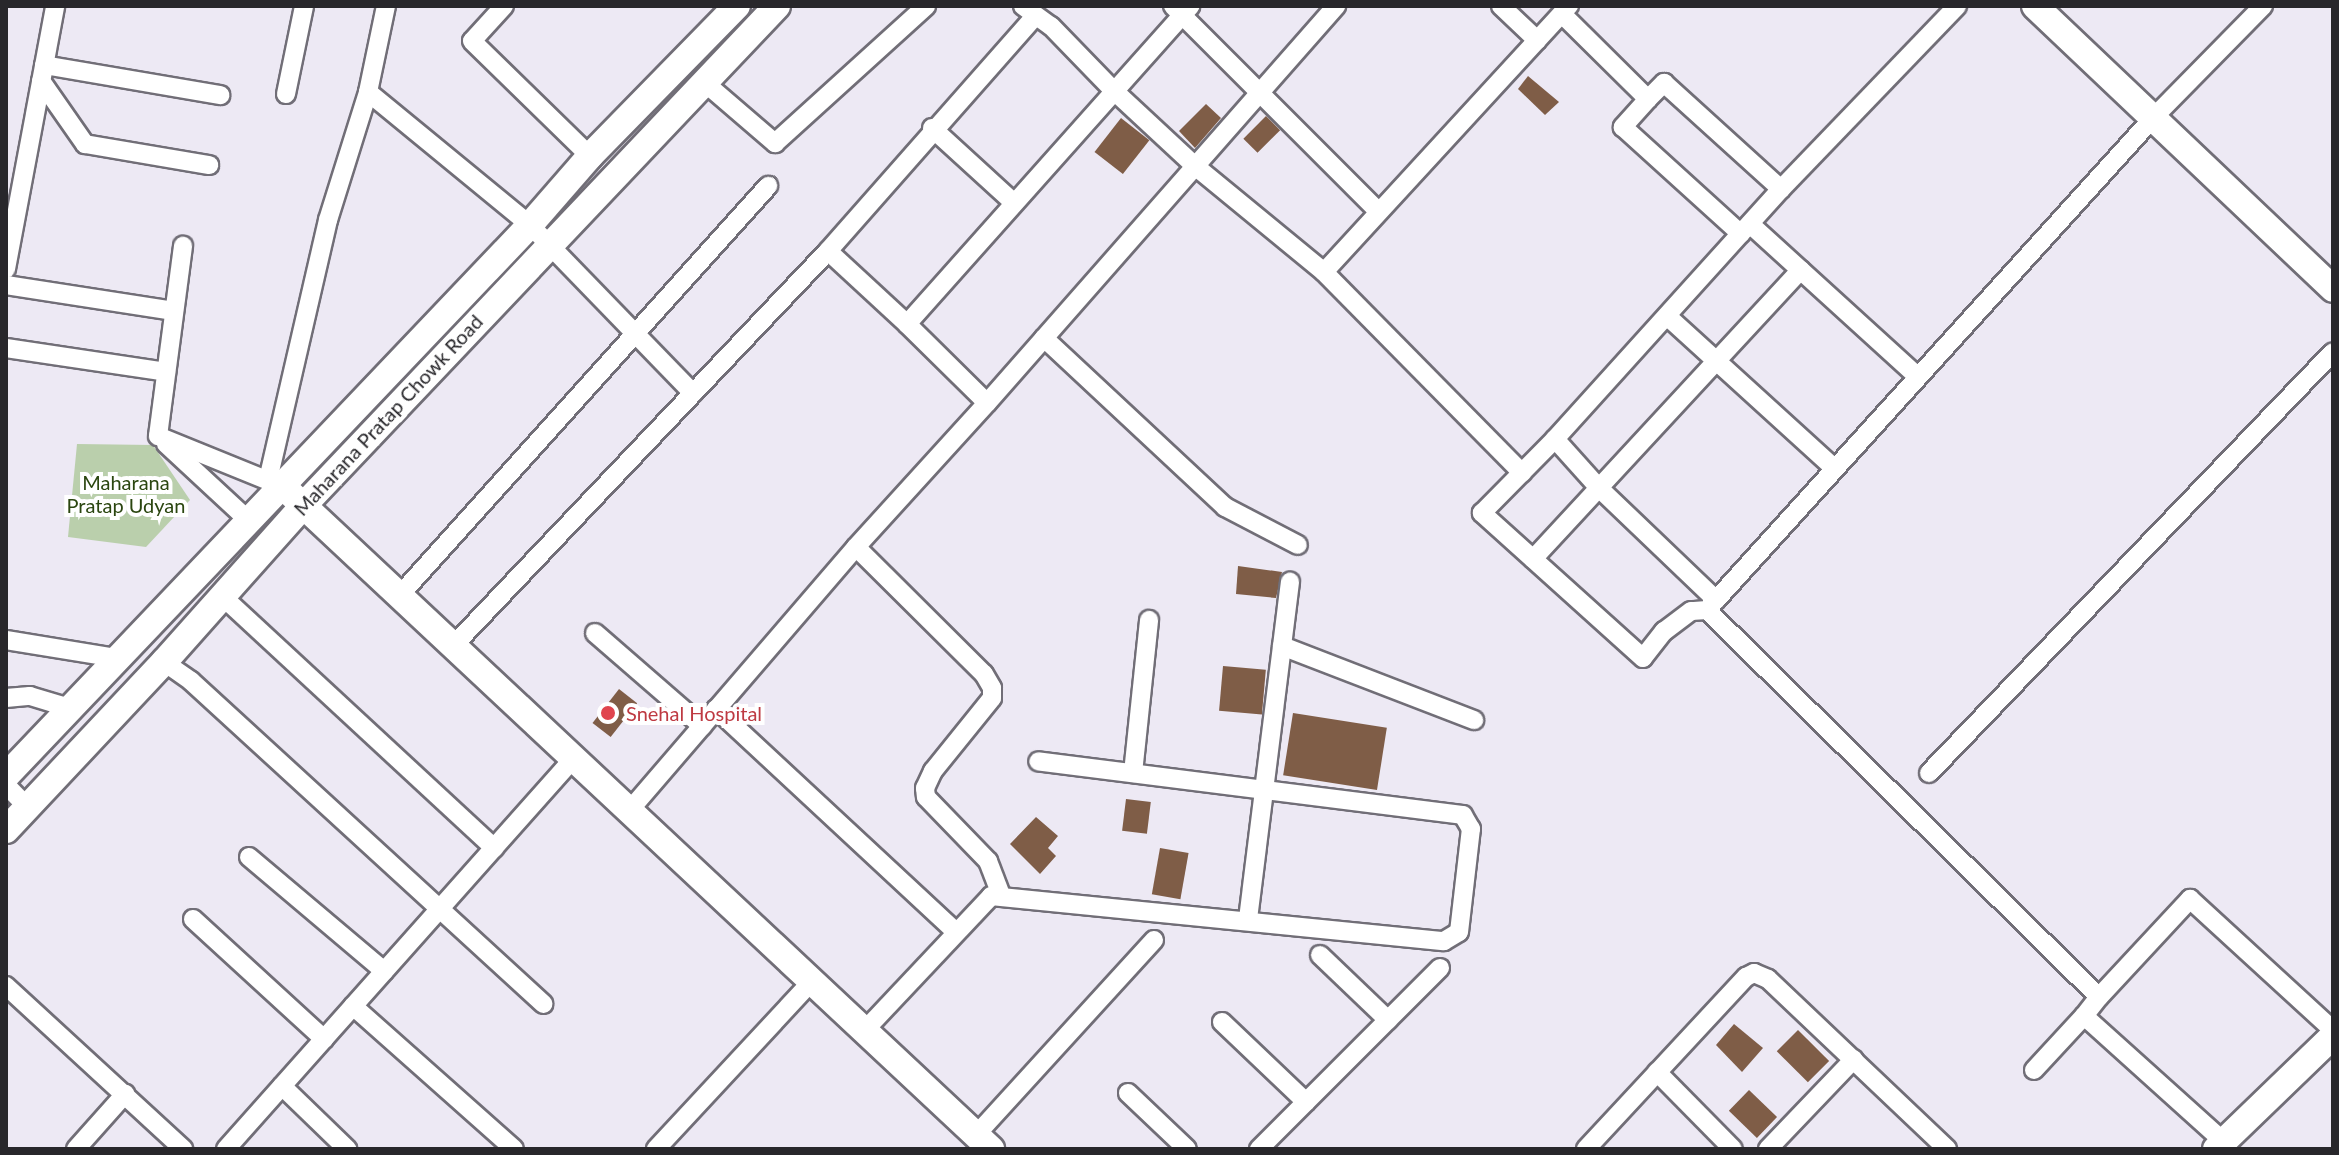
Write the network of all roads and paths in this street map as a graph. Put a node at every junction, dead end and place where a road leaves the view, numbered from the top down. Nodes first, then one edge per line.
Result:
1 (55, 6) edge
2 (304, 6) edge
3 (386, 6) edge
4 (504, 6) edge
5 (737, 6) edge
6 (926, 6) edge
7 (1336, 6) edge
8 (1501, 6) edge
9 (1957, 6) edge
10 (2035, 6) edge
11 (2263, 6) edge
12 (1181, 9) edge
13 (767, 10) edge
14 (1565, 10) edge
15 (1028, 12) edge
16 (1537, 40) junction
17 (42, 73) junction
18 (704, 82) junction
19 (1115, 90) junction
20 (368, 92) junction
21 (286, 94) dead end
22 (1259, 94) junction
23 (220, 95) dead end
24 (1648, 99) junction
25 (2153, 118) junction
26 (932, 128) junction
27 (590, 156) junction
28 (209, 165) dead end
29 (1195, 166) junction
30 (768, 186) dead end
31 (1781, 189) junction
32 (1014, 203) junction
33 (1378, 211) junction
34 (1746, 229) junction
35 (539, 234) junction
36 (183, 246) dead end
37 (828, 251) junction
38 (6, 269) edge
39 (1801, 270) junction
40 (1324, 272) junction
41 (6, 285) edge
42 (2333, 289) edge
43 (174, 311) junction
44 (1667, 316) junction
45 (907, 324) junction
46 (635, 335) junction
47 (1044, 338) junction
48 (6, 348) edge
49 (2333, 352) edge
50 (1715, 363) junction
51 (166, 372) junction
52 (1918, 377) junction
53 (693, 393) junction
54 (987, 403) junction
55 (158, 436) junction
56 (1555, 439) junction
57 (1835, 469) junction
58 (1522, 473) junction
59 (275, 483) junction
60 (1599, 488) junction
61 (303, 506) junction
62 (248, 520) junction
63 (1298, 545) dead end
64 (856, 547) junction
65 (1533, 559) junction
66 (1290, 582) dead end
67 (222, 596) junction
68 (399, 596) junction
69 (1712, 605) junction
70 (1149, 620) dead end
71 (595, 633) dead end
72 (6, 640) edge
73 (453, 646) junction
74 (1282, 646) junction
75 (116, 658) junction
76 (164, 662) junction
77 (6, 698) edge
78 (70, 708) junction
79 (716, 709) junction
80 (1474, 720) dead end
81 (702, 726) junction
82 (573, 759) junction
83 (1038, 761) dead end
84 (1133, 773) junction
85 (1929, 773) dead end
86 (6, 776) edge
87 (6, 785) edge
88 (1264, 790) junction
89 (28, 808) junction
90 (629, 811) junction
91 (6, 830) edge
92 (494, 848) junction
93 (249, 857) dead end
94 (1001, 895) junction
95 (439, 910) junction
96 (193, 919) dead end
97 (1248, 919) junction
98 (955, 931) junction
99 (1154, 940) dead end
100 (1320, 955) dead end
101 (1440, 968) dead end
102 (384, 971) junction
103 (811, 982) junction
104 (6, 986) edge
105 (2099, 997) junction
106 (543, 1004) dead end
107 (353, 1006) junction
108 (2084, 1016) junction
109 (1388, 1020) junction
110 (1222, 1022) dead end
111 (2333, 1030) edge
112 (864, 1031) junction
113 (2333, 1036) edge
114 (324, 1039) junction
115 (1854, 1059) junction
116 (2034, 1070) dead end
117 (1657, 1072) junction
118 (282, 1086) junction
119 (1128, 1093) dead end
120 (125, 1094) junction
121 (1306, 1102) junction
122 (983, 1142) edge
123 (2219, 1145) edge
124 (76, 1149) edge
125 (183, 1149) edge
126 (226, 1149) edge
127 (347, 1149) edge
128 (514, 1149) edge
129 (656, 1149) edge
130 (1187, 1149) edge
131 (1259, 1149) edge
132 (1586, 1149) edge
133 (1733, 1149) edge
134 (1768, 1149) edge
135 (1947, 1149) edge

1 - 17 street
2 - 21 street
3 - 20 street
4 - 27 street
5 - 27 main road, Maharana Pratap Chowk Road
6 - 18 street
7 - 22 street
8 - 16 street
9 - 31 street
10 - 25 main road
11 - 25 street
12 - 19 street
12 - 22 street
13 - 18 main road, Maharana Pratap Chowk Road
14 - 16 street
14 - 24 street
15 - 19 street
15 - 26 street
16 - 33 street
17 - 23 street
17 - 28 street
17 - 38 street
18 - 35 main road, Maharana Pratap Chowk Road
19 - 29 street
19 - 32 street
20 - 35 street
20 - 59 street
22 - 29 street
22 - 33 street
24 - 31 street
24 - 34 street
25 - 42 main road
25 - 52 street
26 - 32 street
26 - 37 street
27 - 35 main road, Maharana Pratap Chowk Road
29 - 40 street
29 - 47 street
30 - 46 street
31 - 34 street
32 - 45 street
33 - 40 street
34 - 39 street
34 - 44 street
35 - 46 street
35 - 59 main road, Maharana Pratap Chowk Road
35 - 61 main road, Maharana Pratap Chowk Road
36 - 43 street
37 - 45 street
37 - 53 street
39 - 50 street
39 - 52 street
40 - 58 street
41 - 43 street
43 - 51 street
44 - 50 street
44 - 56 street
45 - 54 street
46 - 53 street
46 - 68 street
47 - 54 street
47 - 63 street
48 - 51 street
49 - 85 street
50 - 57 street
50 - 60 street
51 - 55 street
52 - 57 street
53 - 73 street
54 - 64 street
55 - 59 street
55 - 62 street
56 - 58 street
56 - 60 street
57 - 69 street
58 - 65 street
59 - 61 main road
59 - 62 main road, Maharana Pratap Chowk Road
60 - 65 street
60 - 69 street
61 - 67 main road, Maharana Pratap Chowk Road
61 - 68 main road
62 - 75 main road, Maharana Pratap Chowk Road
64 - 79 street
64 - 94 street
65 - 69 street
66 - 74 street
67 - 76 main road, Maharana Pratap Chowk Road
67 - 92 street
68 - 73 main road
69 - 105 street
70 - 84 street
71 - 81 street
72 - 75 street
73 - 82 main road
74 - 80 street
74 - 88 street
75 - 78 main road, Maharana Pratap Chowk Road
76 - 89 main road, Maharana Pratap Chowk Road
76 - 95 street
77 - 78 street
78 - 86 main road, Maharana Pratap Chowk Road
79 - 81 street
79 - 98 street
81 - 90 street
82 - 90 main road
82 - 92 street
83 - 84 street
84 - 88 street
87 - 89 street
88 - 97 street
88 - 97 street
89 - 91 main road, Maharana Pratap Chowk Road
90 - 103 main road
92 - 95 street
93 - 102 street
94 - 97 street
94 - 98 street
95 - 102 street
95 - 106 street
96 - 114 street
98 - 112 street
99 - 122 street
100 - 109 street
101 - 109 street
102 - 107 street
103 - 112 main road
103 - 129 street
104 - 120 street
105 - 108 street
105 - 111 street
107 - 114 street
107 - 128 street
108 - 116 street
108 - 123 street
109 - 121 street
110 - 121 street
112 - 122 main road
113 - 123 main road
114 - 118 street
115 - 117 street
115 - 134 street
115 - 135 street
117 - 132 street
117 - 133 street
118 - 126 street
118 - 127 street
119 - 130 street
120 - 124 street
120 - 125 street
121 - 131 street

